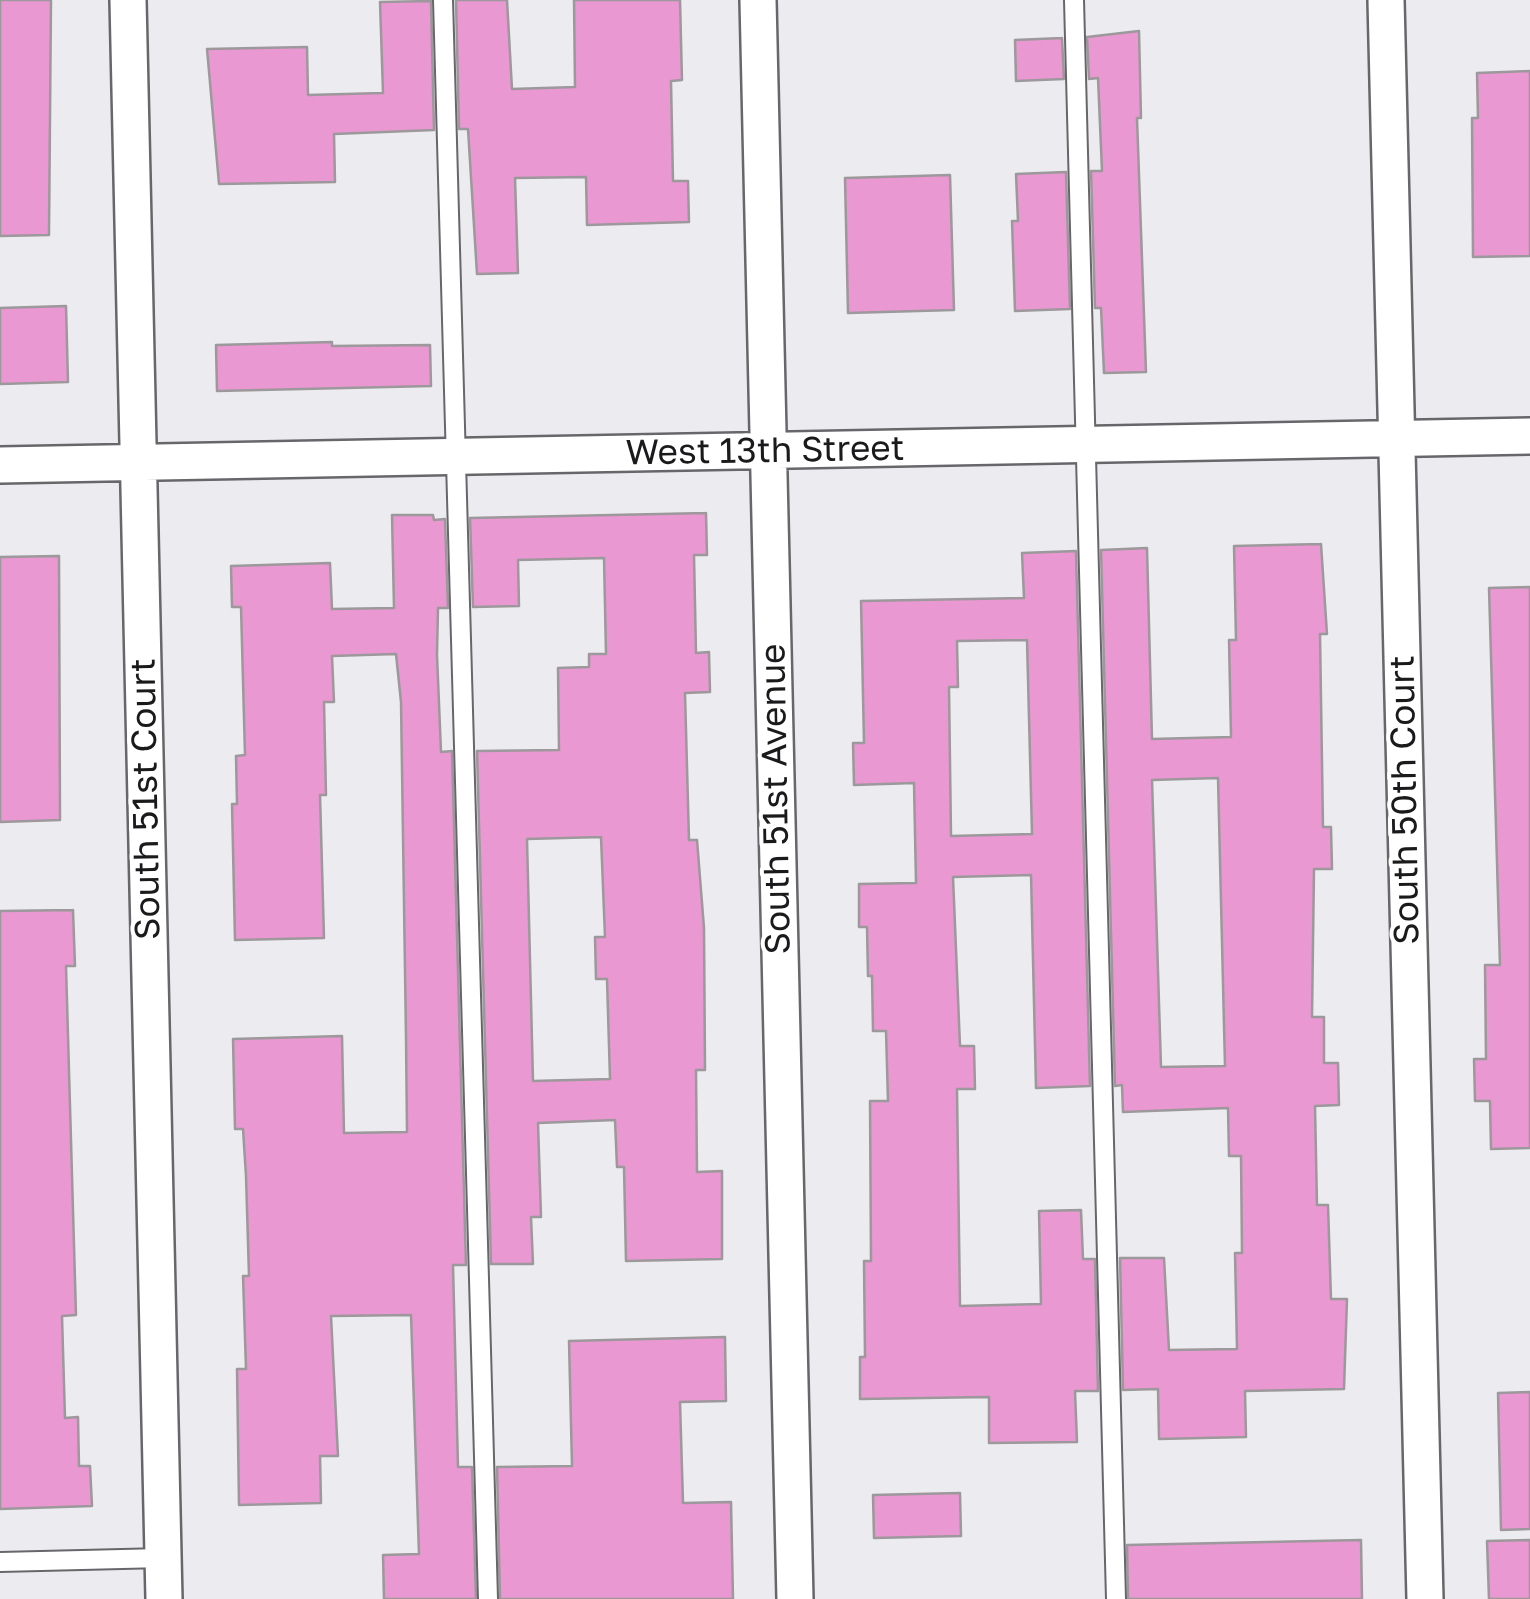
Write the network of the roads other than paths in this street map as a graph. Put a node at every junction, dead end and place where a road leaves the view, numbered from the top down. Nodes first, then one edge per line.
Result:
1 (128, 0) edge
2 (443, 0) edge
3 (758, 0) edge
4 (1074, 0) edge
5 (1386, 0) edge
6 (1530, 436) edge
7 (1397, 439) junction
8 (1086, 444) junction
9 (768, 451) junction
10 (456, 457) junction
11 (139, 462) junction
12 (0, 466) edge
13 (163, 1558) junction
14 (0, 1562) edge
15 (164, 1599) edge
16 (488, 1599) edge
17 (795, 1599) edge
18 (1116, 1599) edge
19 (1425, 1599) edge

1 - 11 street, South 51st Court
2 - 10 lane
3 - 9 street, South 51st Avenue
4 - 8 lane
5 - 7 street, South 50th Court
6 - 7 street, West 13th Street
7 - 8 street, West 13th Street
7 - 19 street, South 50th Court
8 - 9 street, West 13th Street
8 - 18 lane
9 - 10 street, West 13th Street
9 - 17 street, South 51st Avenue
10 - 11 street, West 13th Street
10 - 16 lane
11 - 12 street, West 13th Street
11 - 13 street, South 51st Court
13 - 14 lane
13 - 15 street, South 51st Court

